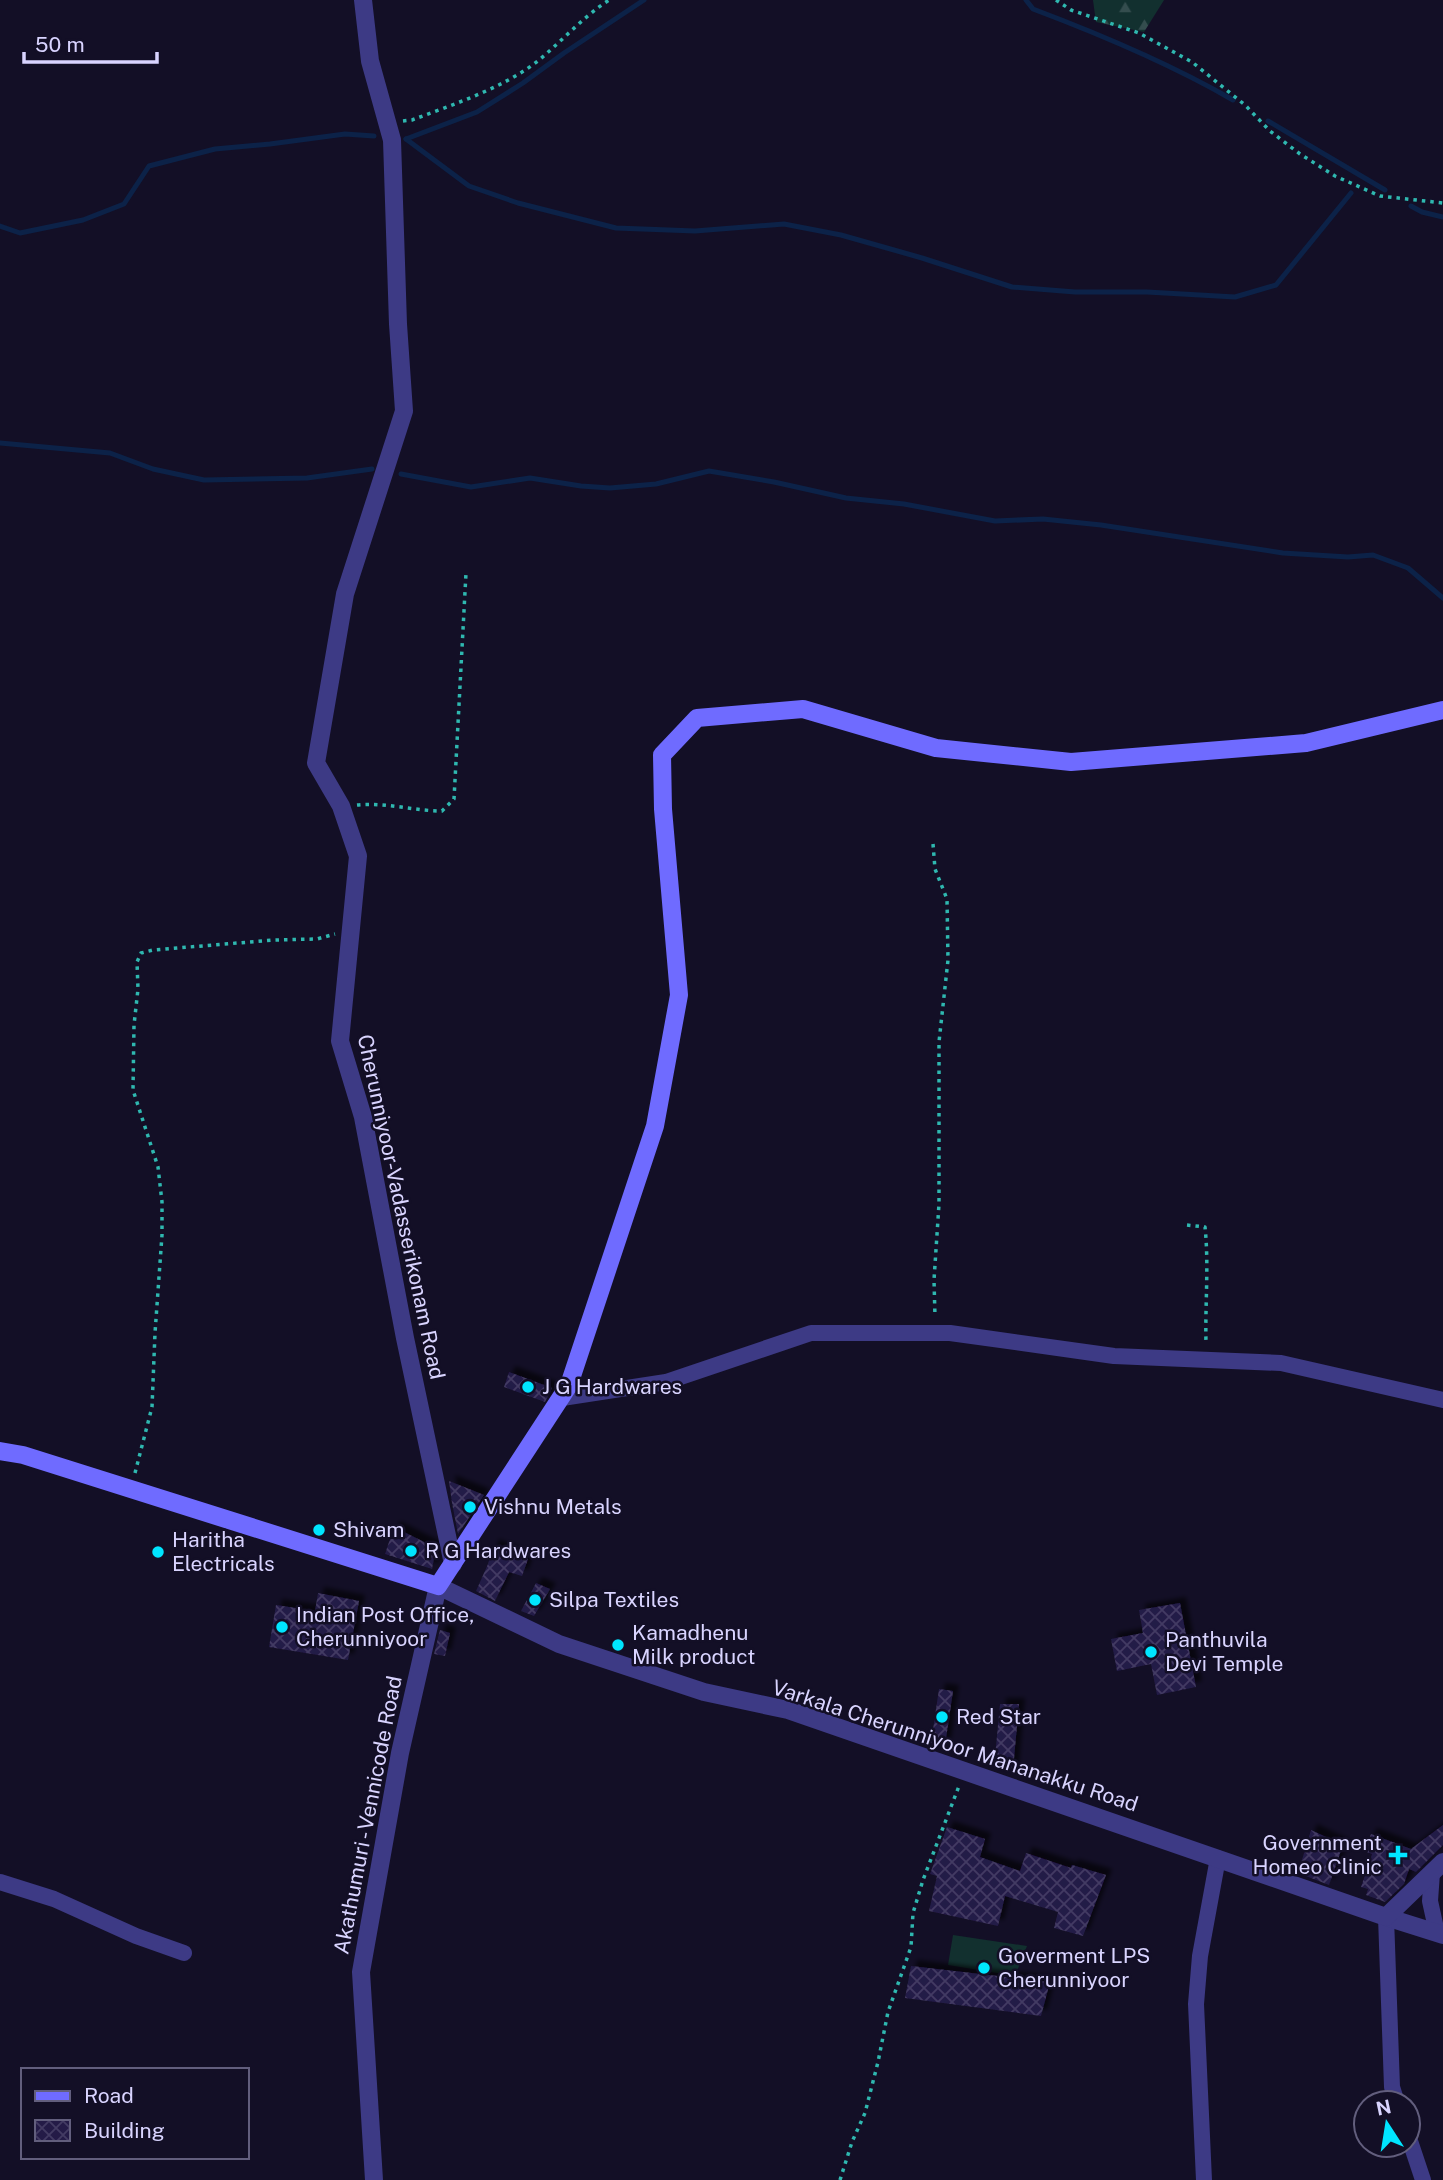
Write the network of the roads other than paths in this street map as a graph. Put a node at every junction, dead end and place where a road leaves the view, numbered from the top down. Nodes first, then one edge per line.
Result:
1 (363, 0) edge
2 (1443, 710) edge
3 (562, 1398) junction
4 (1443, 1399) edge
5 (0, 1451) edge
6 (453, 1564) junction
7 (438, 1586) junction
8 (1218, 1858) junction
9 (1438, 1867) edge
10 (0, 1882) edge
11 (1386, 1917) junction
12 (1440, 1934) edge
13 (184, 1953) dead end
14 (1393, 2089) edge
15 (1416, 2159) edge
16 (374, 2180) edge
17 (1204, 2180) edge
18 (1423, 2180) edge

1 - 6 street, Cherunniyoor-Vadasserikonam Road
2 - 3 main road
3 - 4 street
3 - 6 main road
5 - 7 main road, Varkala Cherunniyoor Mananakku Road
6 - 7 main road
7 - 8 street, Varkala Cherunniyoor Mananakku Road
7 - 16 street, Akathumuri - Vennicode Road
8 - 11 street, Varkala Cherunniyoor Mananakku Road
8 - 17 street
9 - 11 street
9 - 12 street
10 - 13 street
11 - 12 street, Varkala Cherunniyoor Mananakku Road
11 - 14 street
15 - 18 street

